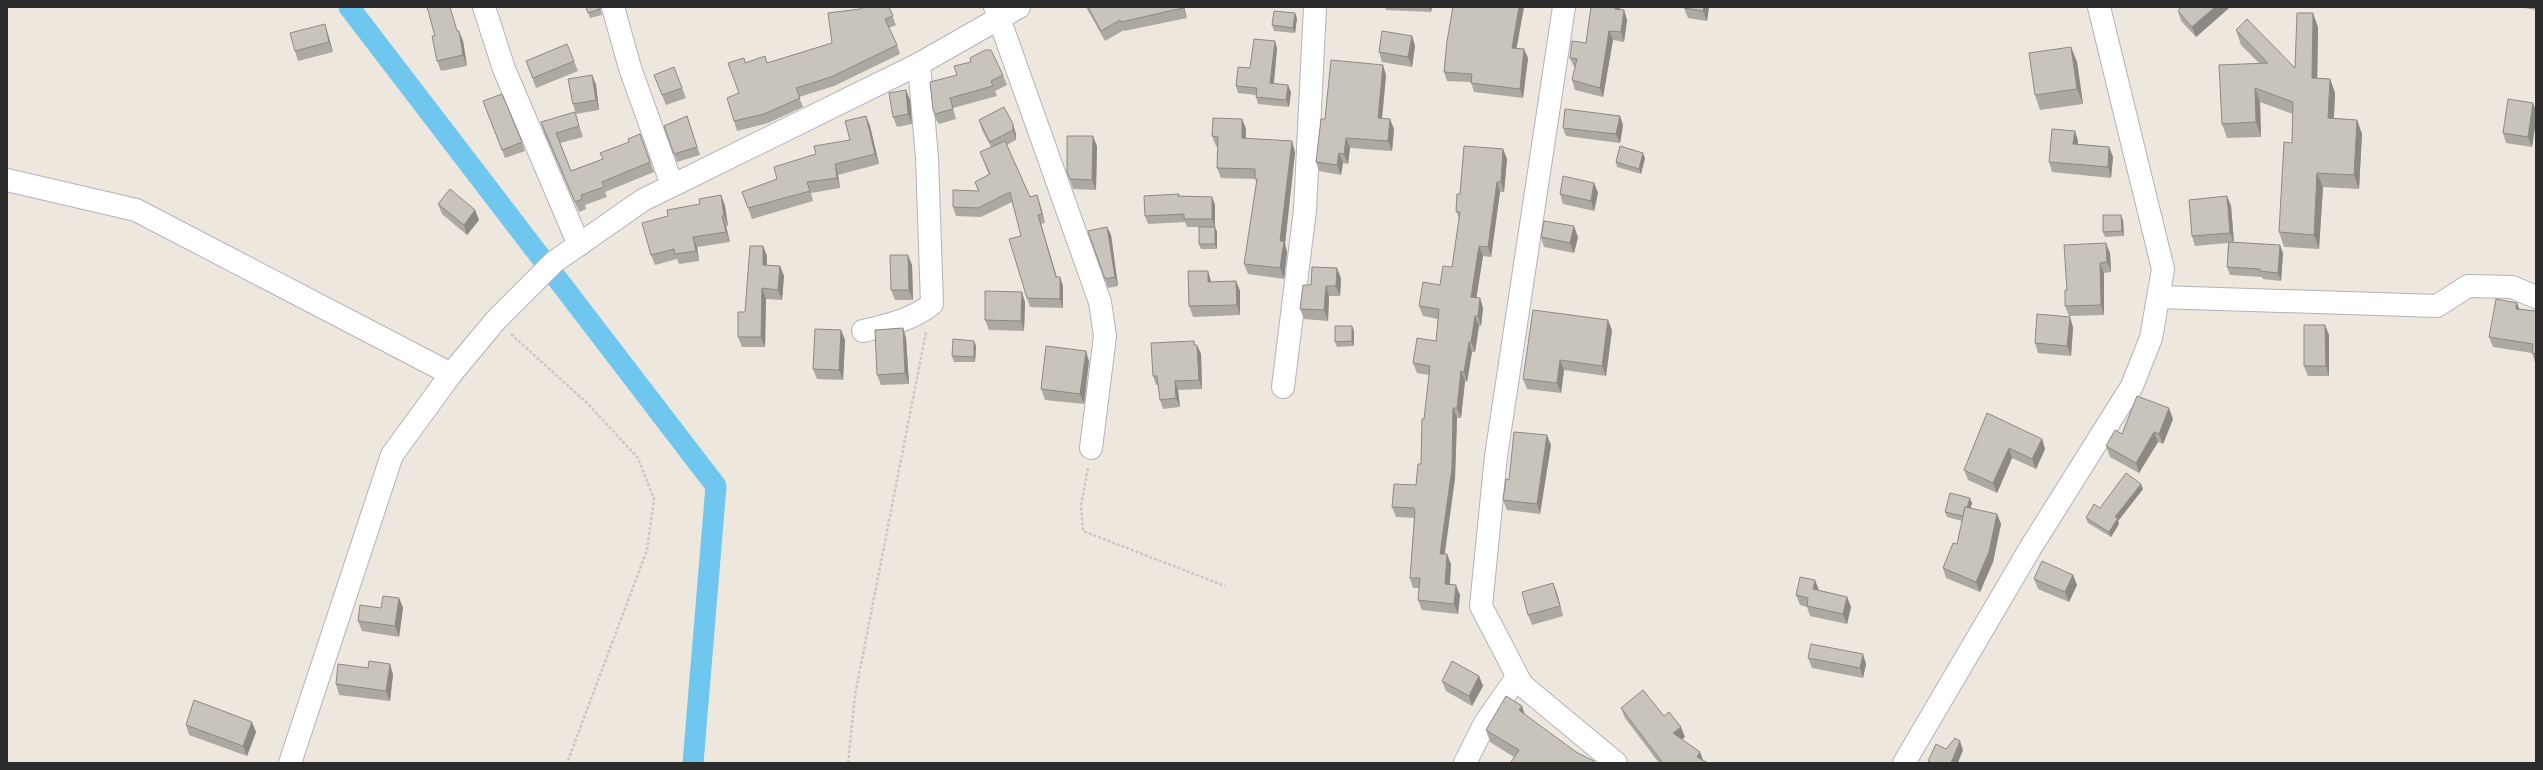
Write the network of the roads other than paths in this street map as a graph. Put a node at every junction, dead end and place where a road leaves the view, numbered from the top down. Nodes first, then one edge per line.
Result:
1 (484, 7) edge
2 (613, 7) edge
3 (1019, 7) edge
4 (1315, 7) edge
5 (1564, 7) edge
6 (2099, 7) edge
7 (996, 12) edge
8 (919, 64) junction
9 (7, 180) edge
10 (672, 185) junction
11 (579, 245) junction
12 (2159, 297) junction
13 (2536, 297) edge
14 (864, 331) dead end
15 (451, 374) junction
16 (1284, 387) dead end
17 (1091, 448) road end
18 (1517, 677) junction
19 (290, 763) edge
20 (1465, 763) edge
21 (1616, 763) edge
22 (1904, 763) edge

1 - 11 street
2 - 10 street
3 - 7 street
4 - 16 street
5 - 18 street
6 - 12 street
7 - 8 street
7 - 17 street
8 - 10 street
8 - 14 street
9 - 15 street
10 - 11 street
11 - 15 street
12 - 13 street
12 - 22 street
15 - 19 street
18 - 20 street
18 - 21 street

